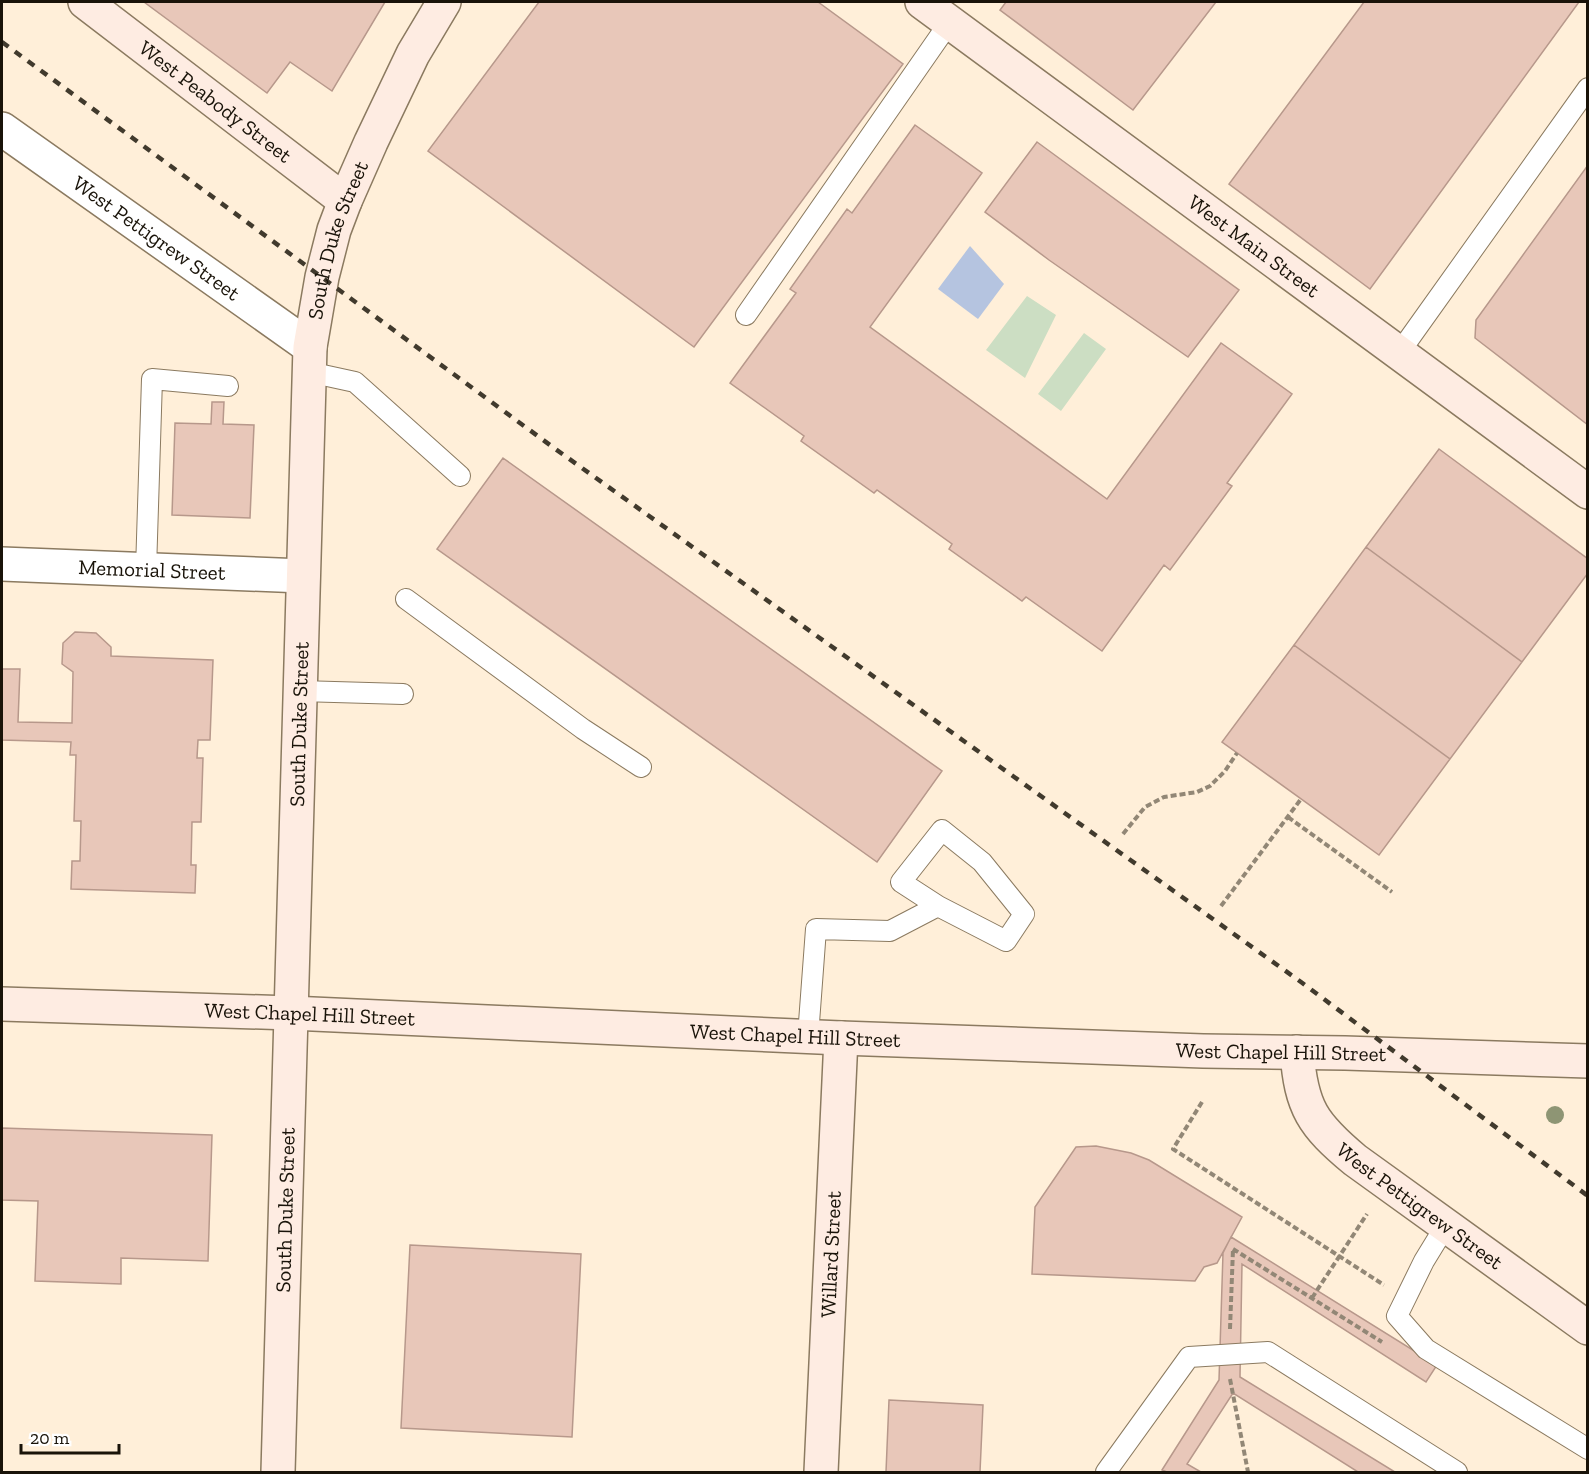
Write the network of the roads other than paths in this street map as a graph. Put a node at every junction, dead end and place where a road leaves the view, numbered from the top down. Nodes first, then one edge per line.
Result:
1 (85, 2) edge
2 (444, 2) edge
3 (934, 9) edge
4 (1587, 88) edge
5 (2, 129) edge
6 (345, 201) junction
7 (746, 315) dead end
8 (1399, 353) junction
9 (310, 359) junction
10 (228, 386) dead end
11 (460, 476) dead end
12 (1587, 492) edge
13 (2, 564) edge
14 (146, 570) junction
15 (303, 576) junction
16 (406, 599) dead end
17 (300, 692) junction
18 (403, 694) dead end
19 (641, 767) dead end
20 (938, 906) junction
21 (2, 1004) edge
22 (291, 1013) junction
23 (808, 1036) junction
24 (841, 1038) junction
25 (1297, 1052) junction
26 (1587, 1061) edge
27 (1446, 1225) junction
28 (1587, 1328) edge
29 (1587, 1449) edge
30 (278, 1473) edge
31 (821, 1473) edge
32 (1106, 1473) edge
33 (1457, 1473) edge

1 - 6 main road, West Peabody Street
2 - 6 main road, South Duke Street
3 - 7 lane
3 - 8 main road, West Main Street
4 - 8 lane
5 - 9 street, West Pettigrew Street
6 - 9 main road, South Duke Street
8 - 12 main road, West Main Street
9 - 11 lane
9 - 15 main road, South Duke Street
10 - 14 lane
13 - 14 street, Memorial Street
14 - 15 street, Memorial Street
15 - 17 main road, South Duke Street
16 - 19 lane
17 - 18 lane
17 - 22 main road, South Duke Street
20 - 20 lane
20 - 23 lane
21 - 22 main road, West Chapel Hill Street
22 - 23 main road, West Chapel Hill Street
22 - 30 main road, South Duke Street
23 - 24 main road, West Chapel Hill Street
24 - 25 main road, West Chapel Hill Street
24 - 31 main road, Willard Street
25 - 26 main road, West Chapel Hill Street
25 - 27 main road, West Pettigrew Street
27 - 28 main road, West Pettigrew Street
27 - 29 lane
32 - 33 lane

